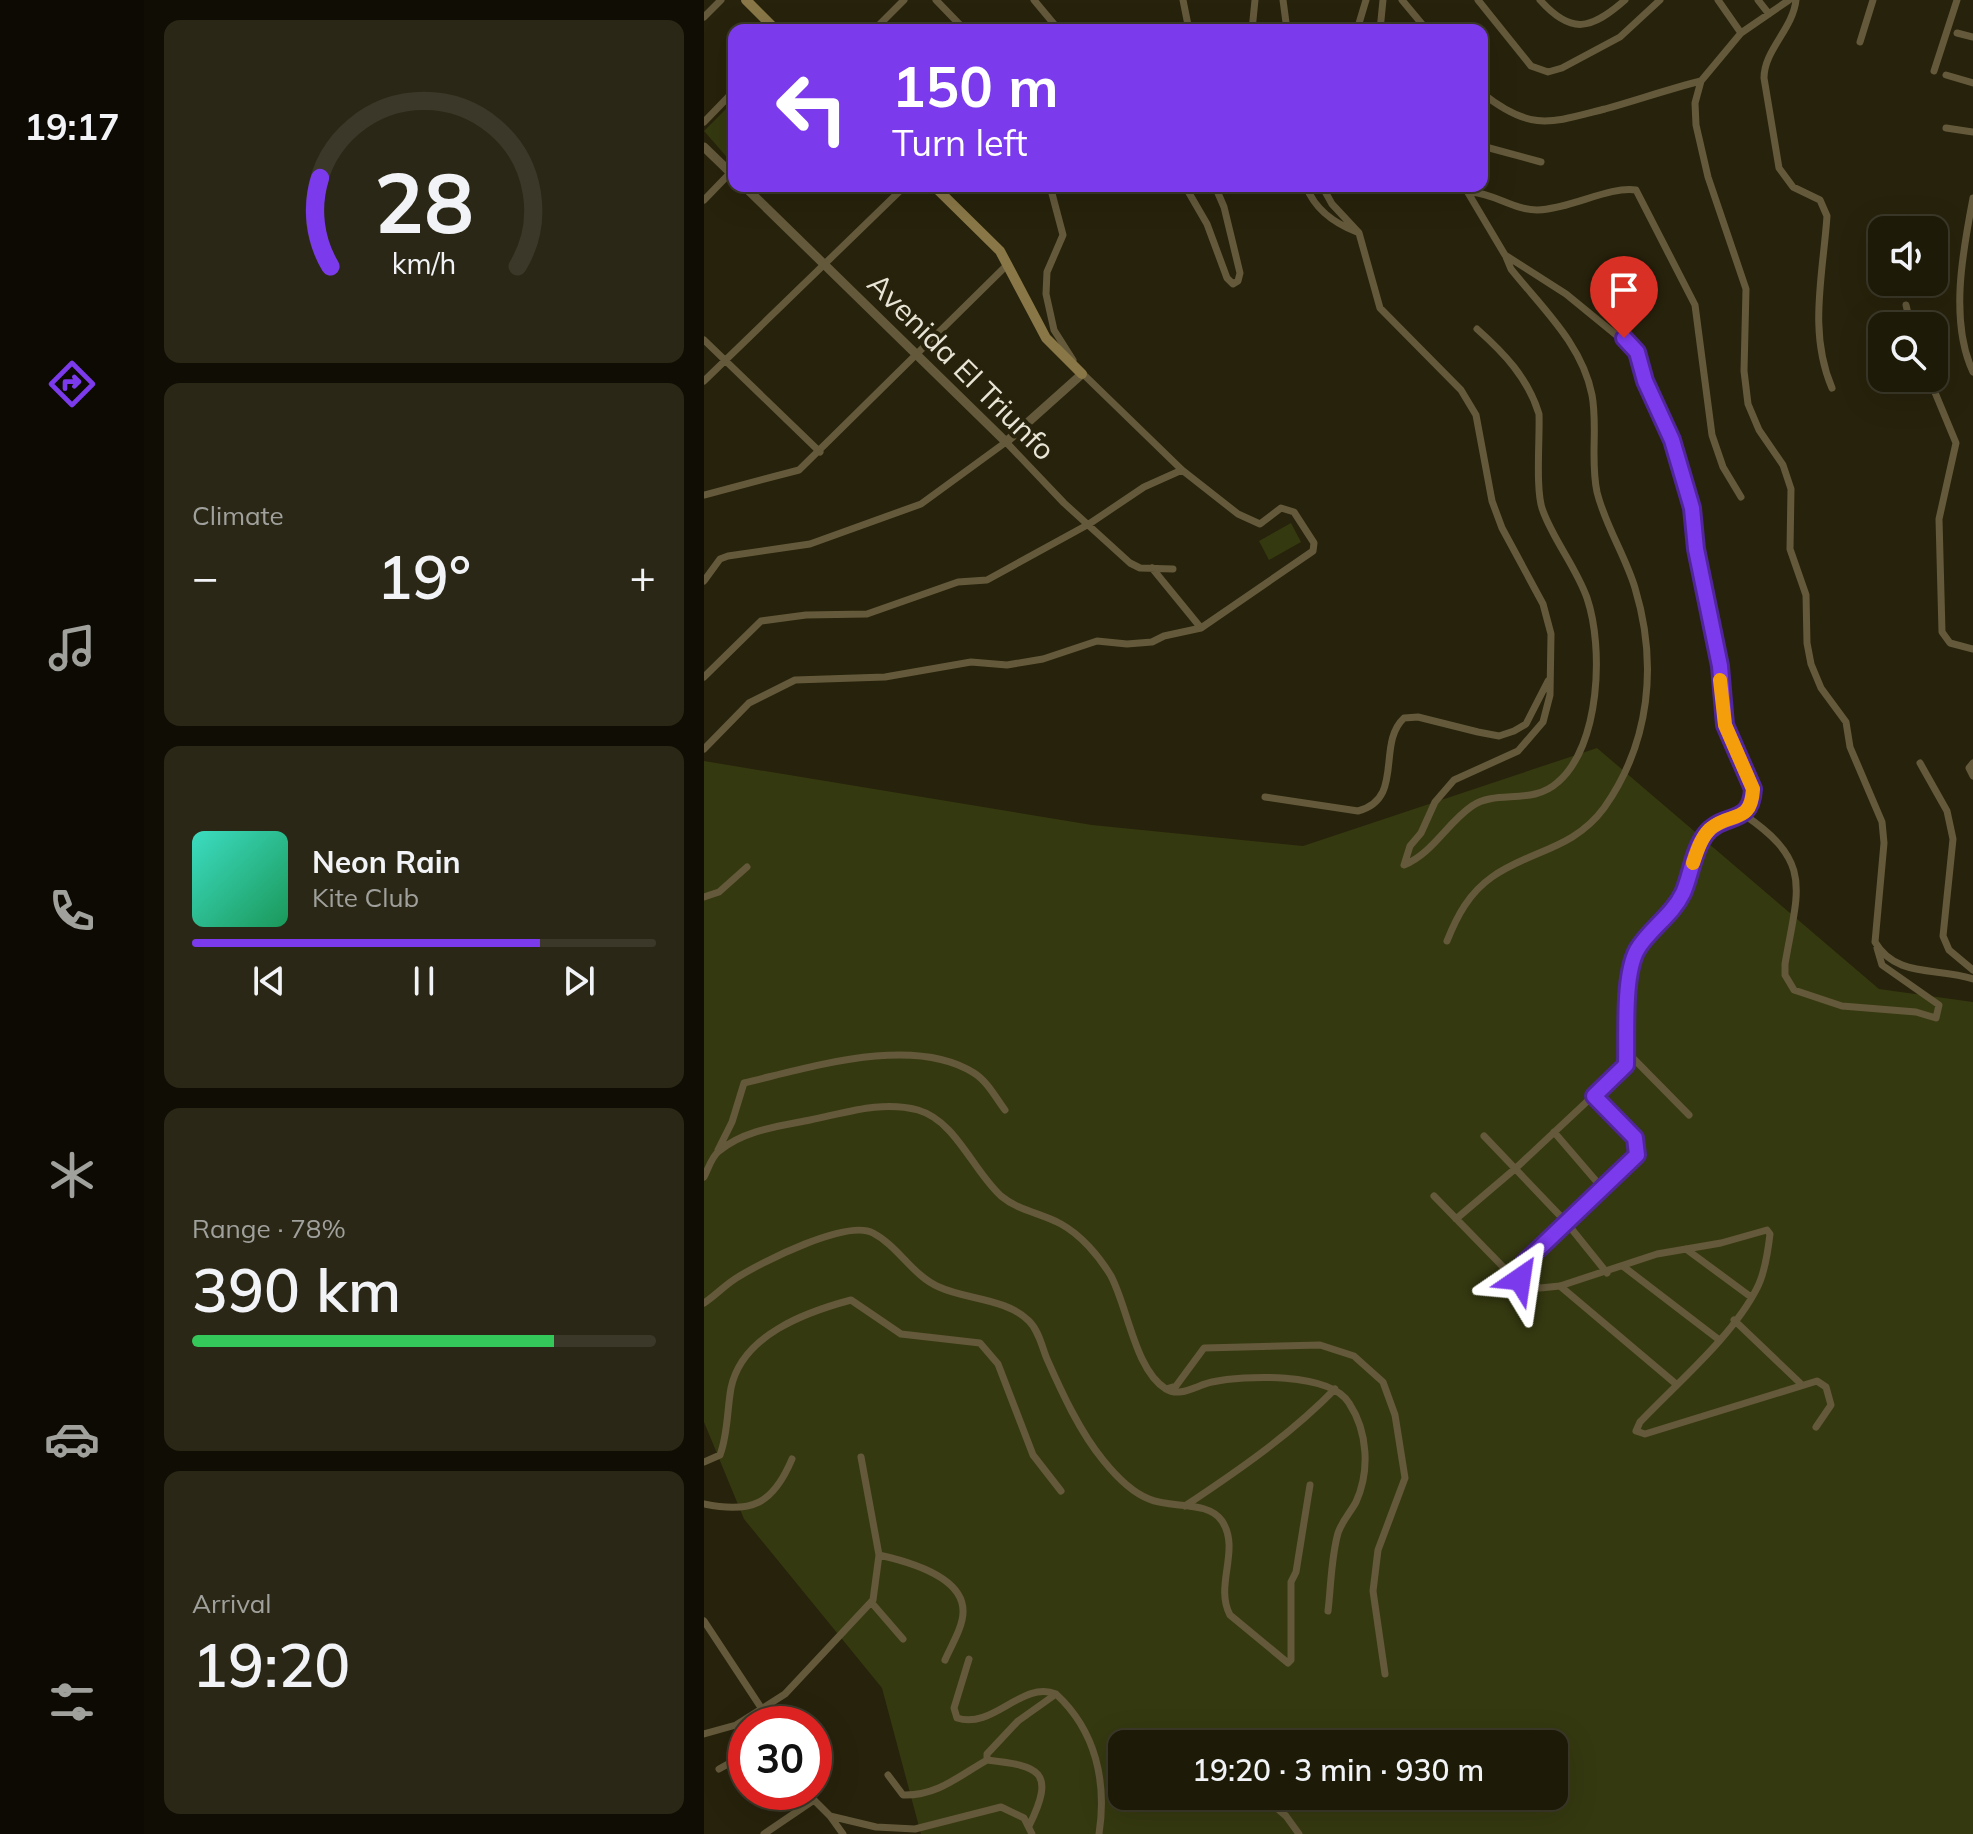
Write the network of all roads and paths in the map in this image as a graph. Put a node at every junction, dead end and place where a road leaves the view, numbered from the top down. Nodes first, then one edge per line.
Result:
1 (721, 0) edge
2 (746, 0) edge
3 (904, 0) edge
4 (936, 0) edge
5 (1034, 0) edge
6 (1183, 0) edge
7 (1255, 0) edge
8 (1283, 0) edge
9 (1366, 0) edge
10 (1383, 0) edge
11 (1402, 0) edge
12 (1478, 0) edge
13 (1540, 0) edge
14 (1625, 0) edge
15 (1660, 0) edge
16 (1718, 0) edge
17 (1758, 0) edge
18 (1789, 0) edge
19 (1796, 0) edge
20 (1873, 0) edge
21 (1957, 0) edge
22 (1769, 14) junction
23 (704, 17) edge
24 (770, 24) edge
25 (880, 24) edge
26 (959, 24) edge
27 (1054, 24) edge
28 (1188, 24) edge
29 (1253, 24) edge
30 (1286, 24) edge
31 (1359, 24) edge
32 (1381, 24) edge
33 (1422, 24) edge
34 (1741, 33) junction
35 (1957, 33) dead end
36 (1973, 37) edge
37 (1860, 42) dead end
38 (1934, 71) dead end
39 (1946, 75) dead end
40 (1701, 81) junction
41 (1973, 83) edge
42 (728, 97) edge
43 (1488, 97) edge
44 (704, 122) edge
45 (1946, 128) dead end
46 (1973, 132) edge
47 (704, 147) edge
48 (1488, 148) edge
49 (1541, 162) dead end
50 (728, 169) edge
51 (728, 178) edge
52 (750, 192) edge
53 (899, 192) edge
54 (940, 192) edge
55 (1052, 192) edge
56 (1188, 192) edge
57 (1217, 192) edge
58 (1310, 192) edge
59 (1325, 192) edge
60 (1469, 192) edge
61 (1476, 192) edge
62 (1973, 198) edge
63 (704, 200) edge
64 (1971, 221) edge
65 (1359, 233) junction
66 (1505, 255) junction
67 (1008, 264) junction
68 (824, 265) junction
69 (1962, 270) junction
70 (1973, 271) edge
71 (1906, 305) dead end
72 (1908, 312) edge
73 (1477, 329) dead end
74 (704, 340) edge
75 (1970, 347) edge
76 (916, 355) junction
77 (725, 361) junction
78 (1973, 372) edge
79 (1082, 374) junction
80 (704, 381) edge
81 (1832, 388) dead end
82 (1935, 392) edge
83 (1006, 442) junction
84 (820, 452) junction
85 (1182, 470) junction
86 (704, 495) edge
87 (1741, 497) dead end
88 (1089, 524) junction
89 (1152, 568) junction
90 (1173, 569) dead end
91 (704, 581) edge
92 (1201, 628) junction
93 (1973, 649) edge
94 (1551, 675) junction
95 (704, 677) edge
96 (704, 749) edge
97 (1920, 763) dead end
98 (1973, 763) edge
99 (1973, 776) edge
100 (1265, 797) dead end
101 (1743, 814) junction
102 (747, 867) dead end
103 (704, 897) edge
104 (1447, 941) dead end
105 (1875, 942) junction
106 (1973, 970) edge
107 (1973, 979) edge
108 (1627, 1052) junction
109 (1594, 1096) junction
110 (1005, 1110) dead end
111 (1689, 1115) dead end
112 (1554, 1132) junction
113 (1484, 1136) dead end
114 (718, 1152) junction
115 (1516, 1168) junction
116 (704, 1177) edge
117 (1603, 1189) junction
118 (1434, 1196) dead end
119 (1456, 1219) junction
120 (1566, 1222) junction
121 (1686, 1249) junction
122 (1624, 1267) junction
123 (1518, 1271) junction
124 (1607, 1273) junction
125 (1560, 1286) junction
126 (1751, 1297) junction
127 (704, 1303) edge
128 (1734, 1320) junction
129 (1718, 1339) junction
130 (1800, 1383) junction
131 (1676, 1384) junction
132 (1166, 1389) junction
133 (1335, 1389) junction
134 (1816, 1427) dead end
135 (861, 1457) dead end
136 (792, 1459) dead end
137 (704, 1462) edge
138 (1310, 1485) dead end
139 (1061, 1491) dead end
140 (704, 1504) edge
141 (1183, 1507) junction
142 (879, 1555) junction
143 (871, 1602) junction
144 (1328, 1611) dead end
145 (704, 1621) edge
146 (903, 1639) dead end
147 (969, 1659) dead end
148 (945, 1660) dead end
149 (1385, 1674) dead end
150 (1056, 1694) junction
151 (760, 1706) edge
152 (767, 1706) edge
153 (728, 1727) edge
154 (704, 1734) edge
155 (987, 1760) junction
156 (728, 1764) edge
157 (719, 1769) dead end
158 (888, 1775) dead end
159 (799, 1810) edge
160 (824, 1810) edge
161 (1279, 1810) edge
162 (830, 1816) junction
163 (1031, 1830) edge
164 (764, 1834) edge
165 (843, 1834) edge
166 (1099, 1834) edge
167 (1299, 1834) edge

1 - 23 street
2 - 24 main road
3 - 25 street
4 - 26 street
5 - 27 street
6 - 28 street
7 - 29 street
8 - 30 street
9 - 31 street
10 - 32 street
11 - 33 street
12 - 15 street
13 - 14 street
16 - 34 street
17 - 22 street
18 - 22 street
19 - 81 street
20 - 37 street
21 - 38 street
22 - 34 street
34 - 40 street
35 - 36 street
39 - 41 street
40 - 43 street
40 - 105 street
42 - 44 street
45 - 46 street
47 - 50 street
48 - 49 street
51 - 63 street
52 - 68 street, Avenida El Triunfo
53 - 68 street
54 - 67 main road
55 - 79 street
56 - 57 street
58 - 65 street
59 - 65 street
60 - 66 street
61 - 87 street
62 - 64 street
64 - 69 street
65 - 94 street
66 - 101 street
66 - 104 street
67 - 76 street
67 - 79 main road
68 - 76 street, Avenida El Triunfo
68 - 77 street
69 - 70 street
69 - 75 street
71 - 72 street
73 - 94 street
74 - 77 street
75 - 78 street
76 - 83 street, Avenida El Triunfo
76 - 84 street
77 - 80 street
77 - 84 street
79 - 83 street
79 - 85 street
82 - 93 street
83 - 88 street, Avenida El Triunfo
83 - 91 street
84 - 86 street
85 - 88 street
85 - 92 street
88 - 89 street, Avenida El Triunfo
88 - 95 street
89 - 90 street, Avenida El Triunfo
89 - 92 street, Avenida El Triunfo
92 - 96 street
94 - 100 street
97 - 106 street
98 - 99 street
101 - 105 street
101 - 108 street
102 - 103 street
105 - 107 street
108 - 109 street
108 - 111 street
109 - 112 street
109 - 117 street
110 - 114 street
112 - 115 street
112 - 117 street
113 - 115 street
114 - 116 street
114 - 132 street
115 - 119 street
115 - 120 street
117 - 120 street
118 - 119 street
119 - 123 street
120 - 123 street
120 - 124 street
121 - 122 street
121 - 126 street
121 - 126 street
122 - 124 street
122 - 129 street
123 - 125 street
124 - 125 street
125 - 131 street
126 - 128 street
127 - 141 street
128 - 129 street
128 - 130 street
129 - 131 street
130 - 131 street
130 - 134 street
132 - 133 street
132 - 149 street
133 - 141 street
133 - 144 street
135 - 142 street
136 - 140 street
137 - 139 street
138 - 141 street
142 - 143 street
142 - 148 street
143 - 146 street
143 - 152 street
145 - 151 street
147 - 150 street
150 - 155 street
150 - 166 street
153 - 154 street
155 - 158 street
155 - 163 street
156 - 157 street
159 - 164 street
160 - 162 street
161 - 167 street
162 - 163 street
162 - 165 street

